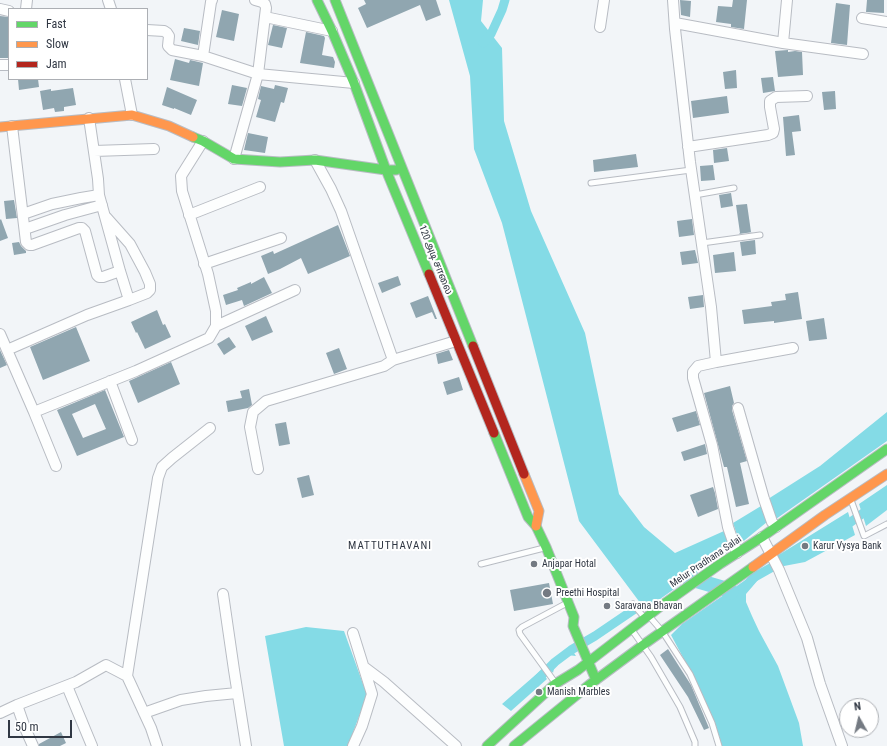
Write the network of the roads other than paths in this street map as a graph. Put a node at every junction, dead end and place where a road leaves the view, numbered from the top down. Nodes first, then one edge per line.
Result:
1 (212, 0) edge
2 (255, 0) edge
3 (317, 0) edge
4 (335, 0) edge
5 (604, 0) edge
6 (673, 0) edge
7 (787, 0) edge
8 (265, 16) junction
9 (862, 18) dead end
10 (887, 22) edge
11 (674, 23) junction
12 (600, 28) dead end
13 (148, 30) edge
14 (332, 31) junction
15 (783, 43) junction
16 (863, 54) dead end
17 (202, 56) junction
18 (258, 74) junction
19 (125, 80) edge
20 (354, 83) junction
21 (807, 96) dead end
22 (132, 115) junction
23 (89, 118) junction
24 (12, 126) junction
25 (0, 127) edge
26 (203, 141) junction
27 (688, 147) junction
28 (154, 149) dead end
29 (94, 151) junction
30 (234, 159) junction
31 (315, 160) junction
32 (403, 169) junction
33 (386, 170) junction
34 (691, 170) junction
35 (591, 183) dead end
36 (260, 187) dead end
37 (734, 188) dead end
38 (99, 195) junction
39 (695, 195) junction
40 (102, 205) junction
41 (23, 214) junction
42 (189, 215) junction
43 (105, 216) junction
44 (25, 229) junction
45 (760, 235) dead end
46 (280, 238) dead end
47 (702, 243) junction
48 (204, 264) junction
49 (120, 271) junction
50 (295, 290) dead end
51 (129, 300) junction
52 (216, 326) junction
53 (0, 334) edge
54 (456, 341) junction
55 (794, 348) dead end
56 (7, 350) junction
57 (393, 360) junction
58 (716, 362) junction
59 (110, 382) junction
60 (738, 408) dead end
61 (34, 412) junction
62 (210, 428) dead end
63 (132, 440) dead end
64 (887, 449) edge
65 (56, 466) dead end
66 (258, 469) dead end
67 (887, 474) edge
68 (850, 498) junction
69 (774, 524) junction
70 (887, 524) edge
71 (536, 526) junction
72 (762, 537) junction
73 (546, 547) junction
74 (736, 550) junction
75 (772, 556) junction
76 (481, 564) dead end
77 (223, 594) dead end
78 (568, 603) junction
79 (633, 604) dead end
80 (645, 616) junction
81 (574, 617) junction
82 (584, 628) dead end
83 (631, 629) junction
84 (662, 631) junction
85 (353, 633) dead end
86 (643, 645) junction
87 (601, 660) junction
88 (588, 661) junction
89 (364, 667) junction
90 (127, 676) junction
91 (553, 680) junction
92 (596, 680) junction
93 (67, 686) junction
94 (237, 693) junction
95 (17, 705) junction
96 (144, 713) junction
97 (0, 714) edge
98 (33, 746) edge
99 (92, 746) edge
100 (157, 746) edge
101 (246, 746) edge
102 (353, 746) edge
103 (456, 746) edge
104 (487, 746) edge
105 (514, 746) edge
106 (695, 746) edge
107 (719, 746) edge
108 (842, 746) edge

1 - 17 street
2 - 8 street
3 - 14 main road, 120 அடி சாலை
4 - 32 main road, 120 அடி சாலை
5 - 12 street
6 - 11 street
7 - 15 street
8 - 14 street
8 - 18 street
9 - 10 street
11 - 15 street
11 - 27 street
13 - 17 street
14 - 20 main road, 120 அடி சாலை
15 - 16 street
17 - 18 street
18 - 20 street
18 - 30 street
19 - 22 street
20 - 33 main road, 120 அடி சாலை
21 - 27 street
22 - 23 main road
22 - 26 main road
23 - 24 main road
23 - 29 street
24 - 25 main road
24 - 41 street
26 - 30 main road
26 - 42 street
27 - 34 street
28 - 29 street
29 - 38 street
30 - 31 main road
31 - 33 main road
31 - 57 street
32 - 33 main road
32 - 71 main road, 120 அடி சாலை
33 - 54 main road, 120 அடி சாலை
34 - 35 lane
34 - 39 street
36 - 42 street
37 - 39 lane
38 - 40 street
38 - 41 street
39 - 47 street
40 - 43 street
40 - 44 street
41 - 44 street
42 - 48 street
43 - 49 street
43 - 51 street
44 - 49 street
45 - 47 lane
46 - 48 street
47 - 58 street
48 - 52 street
49 - 51 street
50 - 52 street
51 - 56 street
52 - 59 street
53 - 56 street
54 - 57 street
54 - 71 main road, 120 அடி சாலை
55 - 58 street
56 - 61 street
57 - 66 street
58 - 74 street
59 - 61 street
59 - 63 street
60 - 69 street
61 - 65 street
62 - 90 street
64 - 69 main road, Melur Pradhana Salai
67 - 68 main road, Melur Pradhana Salai
68 - 70 lane
68 - 75 main road, Melur Pradhana Salai
69 - 72 main road, Melur Pradhana Salai
71 - 73 main road, 120 அடி சாலை
72 - 74 main road, Melur Pradhana Salai
72 - 75 street
73 - 76 lane
73 - 78 main road, 120 அடி சாலை
74 - 80 main road, Melur Pradhana Salai
75 - 84 main road, Melur Pradhana Salai
75 - 108 street
77 - 94 street
78 - 81 main road, 120 அடி சாலை
78 - 91 lane
79 - 80 lane
80 - 83 main road, Melur Pradhana Salai
80 - 84 lane
81 - 82 main road, 120 அடி சாலை
81 - 88 main road, 120 அடி சாலை
83 - 86 lane
83 - 87 main road, Melur Pradhana Salai
84 - 86 main road, Melur Pradhana Salai
84 - 107 lane
85 - 89 street
86 - 87 main road, Melur Pradhana Salai
86 - 106 lane
87 - 88 main road, Melur Pradhana Salai
87 - 92 main road, Melur Pradhana Salai
88 - 91 main road, Melur Pradhana Salai
88 - 92 main road, 120 அடி சாலை
89 - 102 street
89 - 103 street
90 - 93 street
90 - 96 street
91 - 104 main road, Melur Pradhana Salai
92 - 105 main road, Melur Pradhana Salai
93 - 95 street
93 - 99 street
94 - 96 street
94 - 101 street
95 - 97 street
95 - 98 street
96 - 100 street

